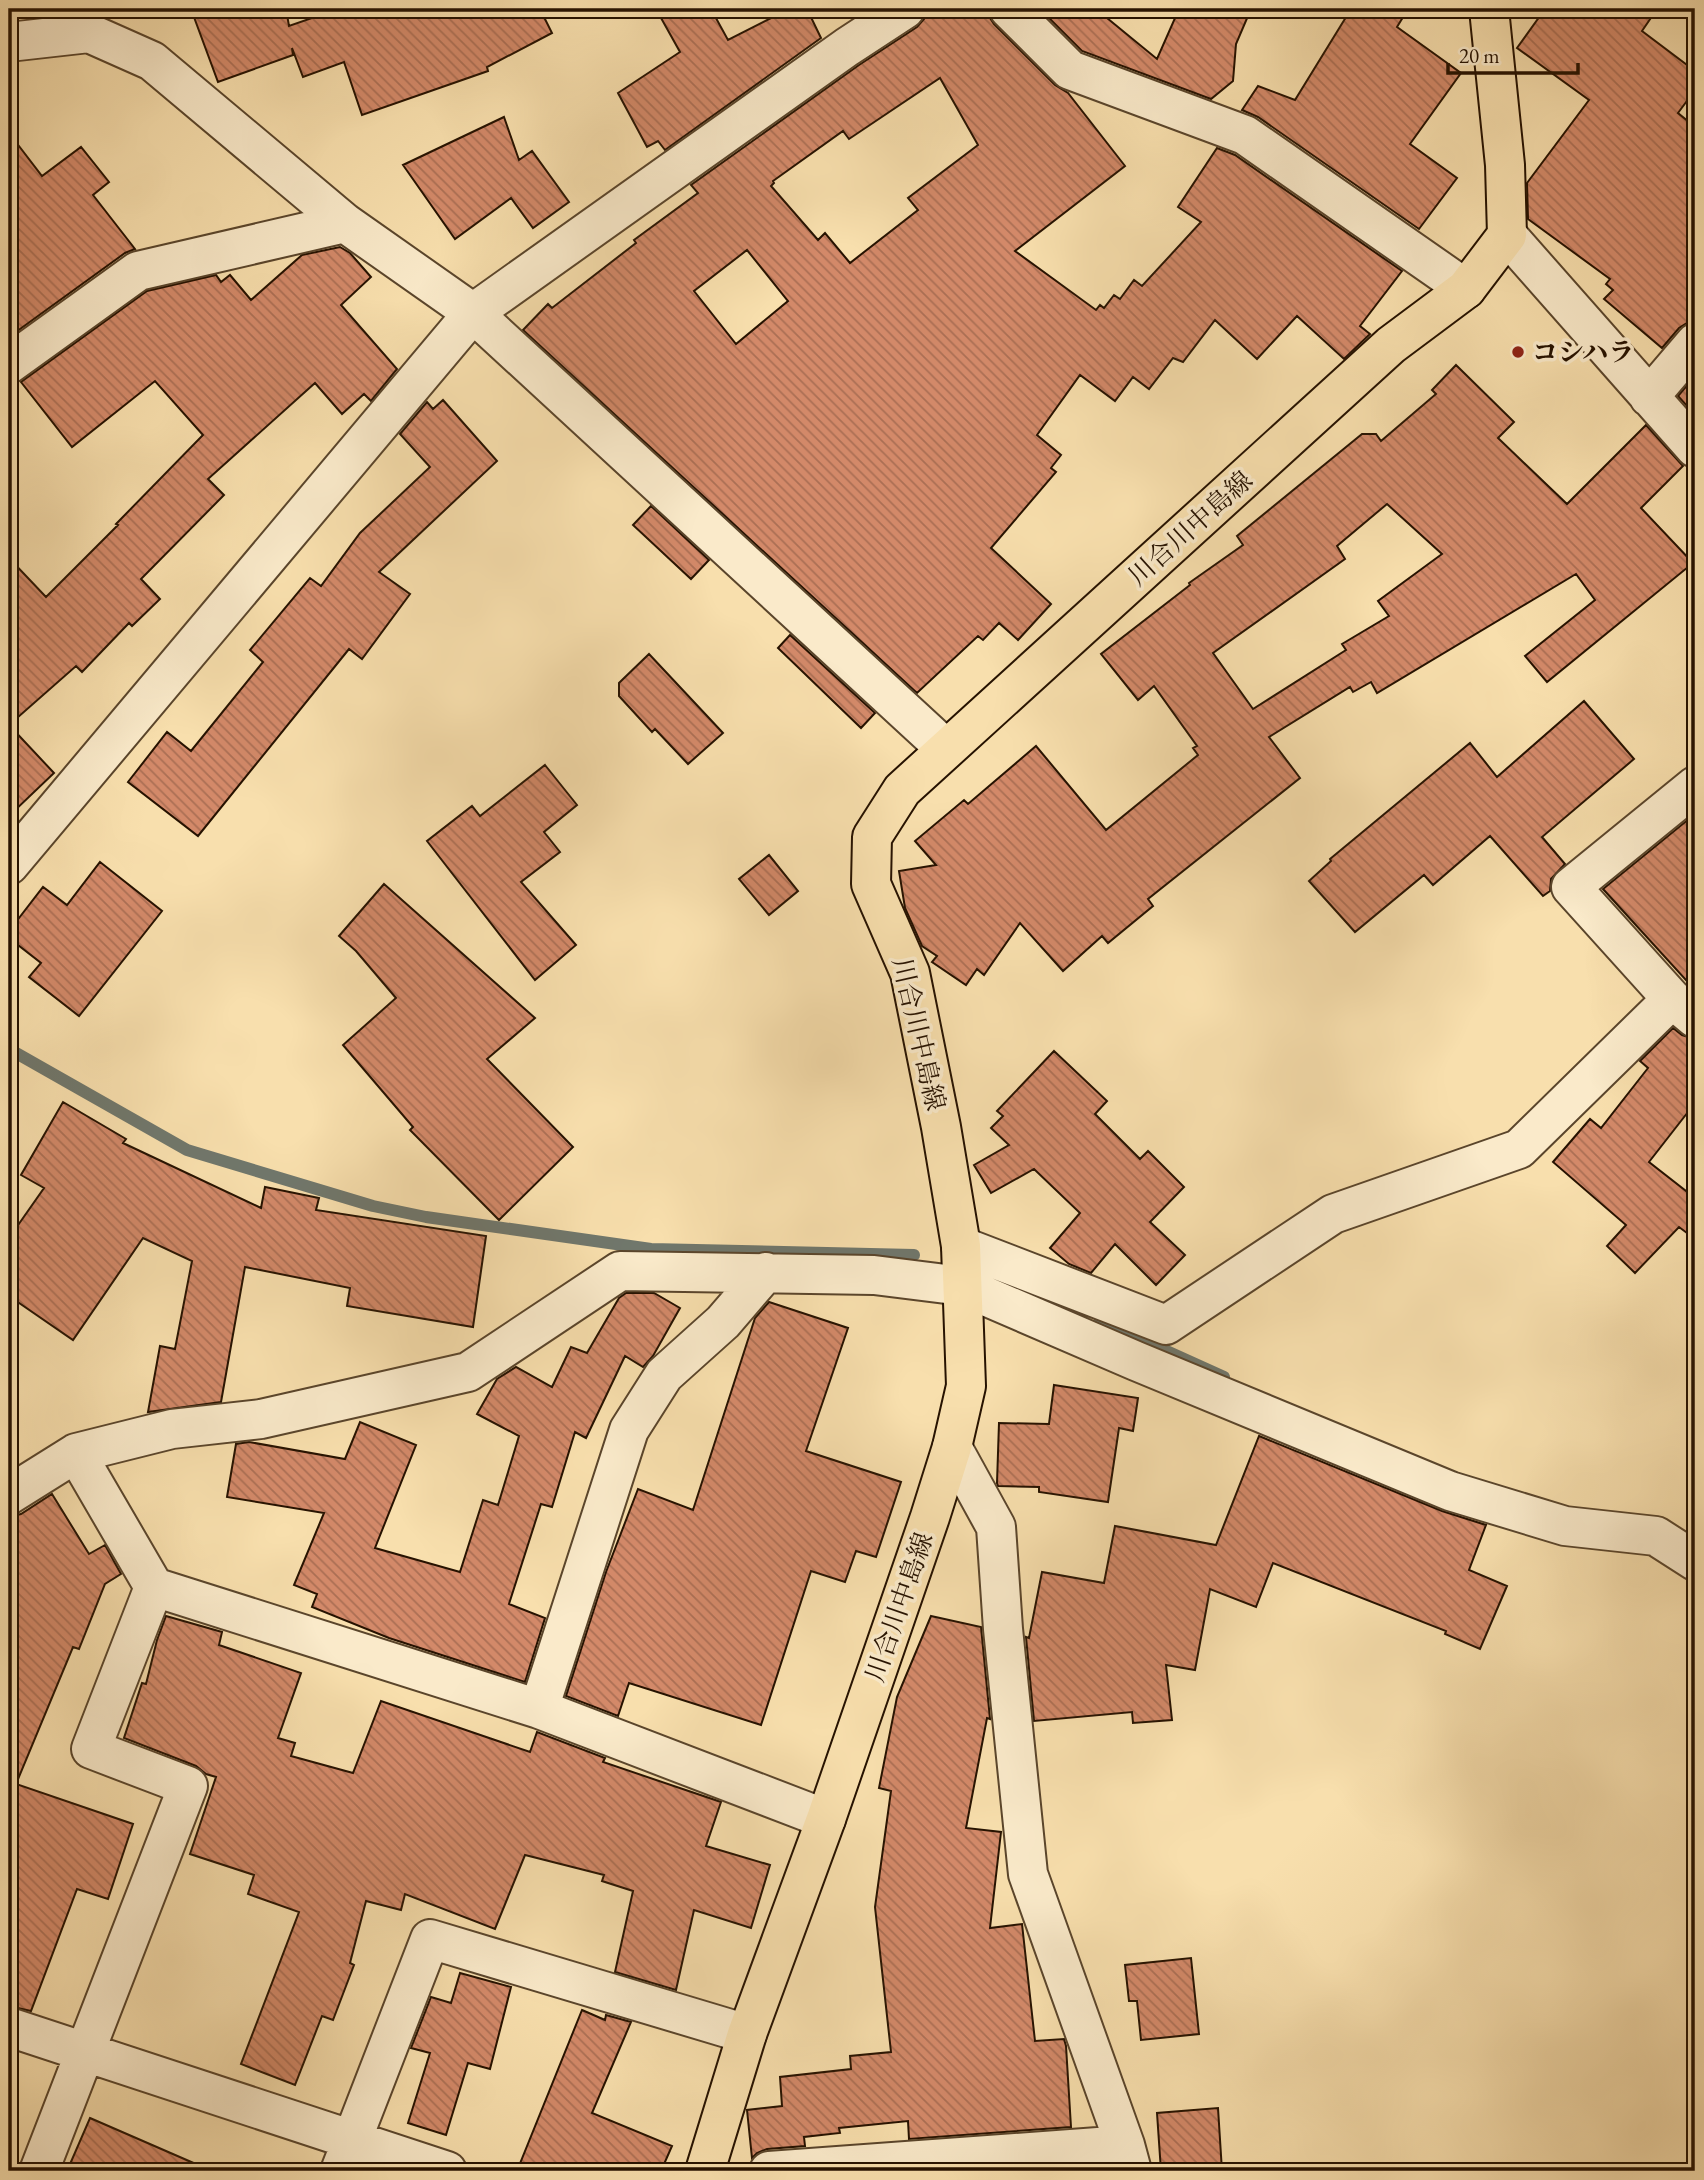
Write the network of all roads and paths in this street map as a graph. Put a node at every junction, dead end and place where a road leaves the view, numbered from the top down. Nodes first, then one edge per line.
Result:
1 (905, 9) edge
2 (1009, 9) edge
3 (1493, 13) edge
4 (92, 21) edge
5 (9, 42) edge
6 (345, 223) junction
7 (1507, 235) junction
8 (1466, 289) junction
9 (473, 313) junction
10 (1695, 343) edge
11 (9, 365) edge
12 (1649, 397) junction
13 (1695, 448) edge
14 (946, 749) junction
15 (1695, 786) edge
16 (9, 865) edge
17 (1683, 1009) edge
18 (961, 1246) junction
19 (766, 1272) junction
20 (962, 1286) junction
21 (951, 1447) junction
22 (76, 1453) junction
23 (9, 1495) edge
24 (1695, 1562) edge
25 (154, 1587) junction
26 (538, 1709) junction
27 (826, 1819) junction
28 (9, 2027) edge
29 (747, 2034) junction
30 (85, 2052) junction
31 (346, 2156) edge
32 (1128, 2158) edge
33 (904, 2166) edge
34 (39, 2171) edge
35 (447, 2171) edge
36 (705, 2171) edge
37 (769, 2171) edge

1 - 9 street
2 - 8 street
3 - 7 main road
4 - 5 street
4 - 6 street
6 - 9 street
6 - 11 street
7 - 8 main road, 川合川中島線
7 - 12 street
8 - 14 main road, 川合川中島線
9 - 14 street
9 - 16 street
10 - 12 street
12 - 13 street
14 - 18 main road, 川合川中島線
15 - 17 street
17 - 18 street
18 - 20 main road, 川合川中島線
19 - 20 street
19 - 22 street
19 - 26 street
20 - 21 main road, 川合川中島線
20 - 24 street
21 - 27 main road, 川合川中島線
21 - 32 street
22 - 23 street
22 - 25 street
25 - 26 street
25 - 30 street
26 - 27 street
27 - 29 main road, 川合川中島線
28 - 30 street
29 - 31 street
29 - 36 main road, 川合川中島線
30 - 31 street
30 - 34 street
31 - 35 street
32 - 33 street
33 - 37 street

